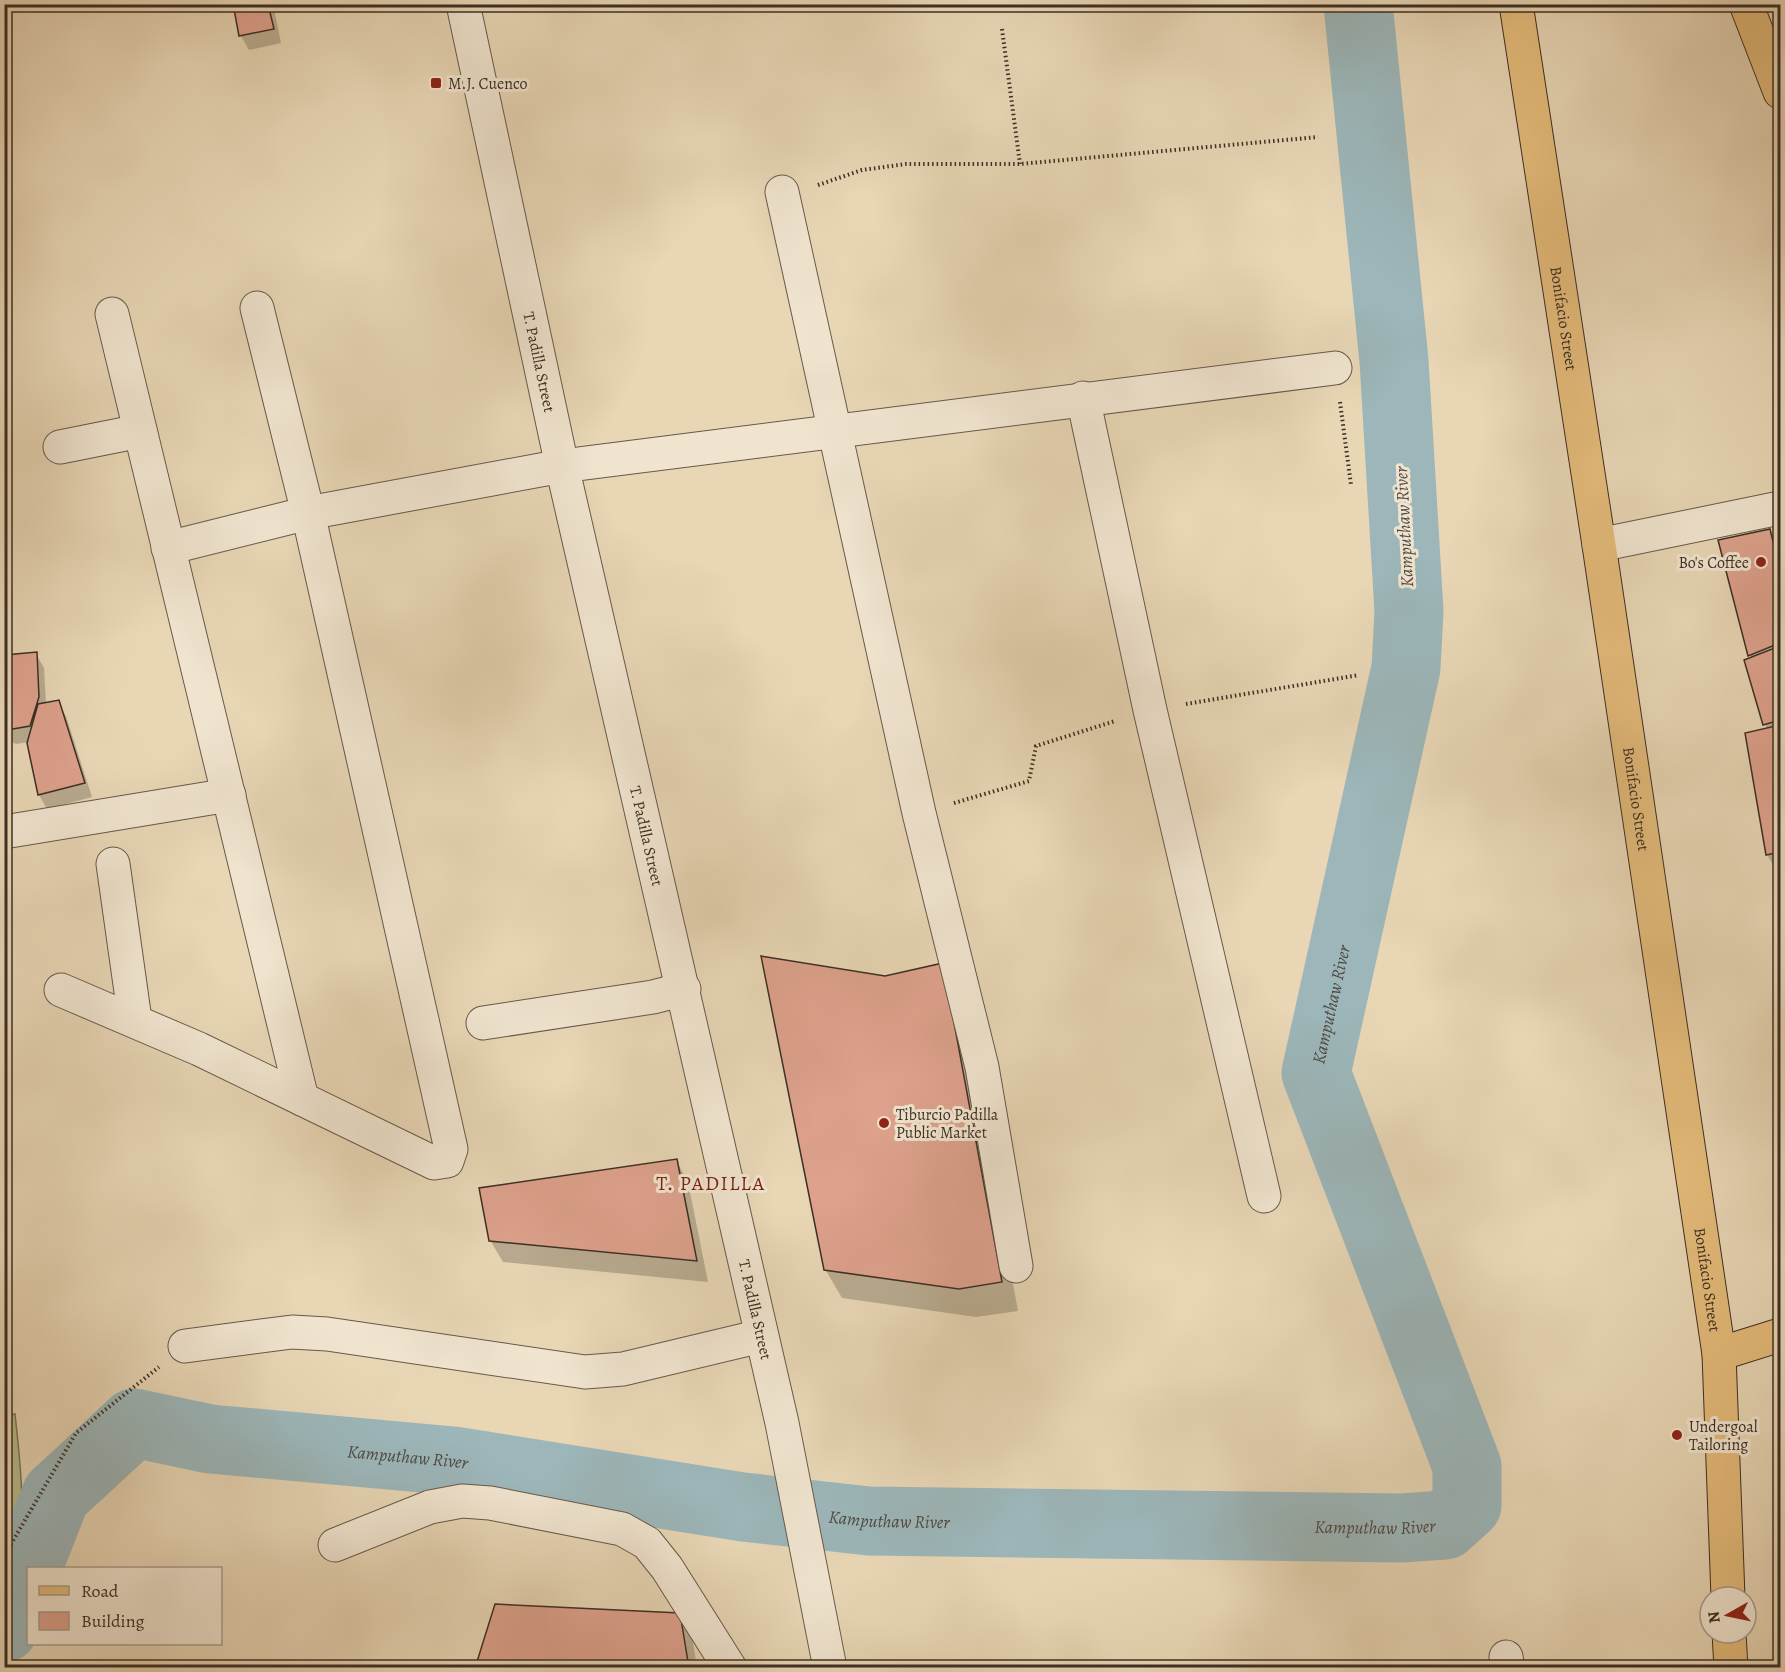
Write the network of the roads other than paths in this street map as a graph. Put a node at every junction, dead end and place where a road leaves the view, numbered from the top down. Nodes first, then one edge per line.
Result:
1 (463, 4) edge
2 (1516, 4) edge
3 (1746, 4) edge
4 (1780, 92) edge
5 (782, 192) road end
6 (257, 308) dead end
7 (112, 314) dead end
8 (1335, 368) road end
9 (1083, 398) junction
10 (140, 431) junction
11 (836, 431) junction
12 (60, 447) dead end
13 (562, 466) junction
14 (1780, 508) edge
15 (308, 513) junction
16 (1599, 545) junction
17 (168, 548) junction
18 (230, 795) junction
19 (4, 832) edge
20 (113, 864) dead end
21 (684, 989) junction
22 (61, 990) dead end
23 (135, 1020) junction
24 (483, 1023) dead end
25 (302, 1100) junction
26 (1264, 1196) dead end
27 (1016, 1266) dead end
28 (1780, 1335) edge
29 (761, 1336) junction
30 (185, 1346) road end
31 (1719, 1354) junction
32 (335, 1545) dead end
33 (1728, 1585) edge
34 (1730, 1645) edge
35 (730, 1668) edge
36 (830, 1668) edge
37 (1731, 1668) edge

1 - 13 street, T. Padilla Street
2 - 16 main road, Bonifacio Street
3 - 4 main road
5 - 11 street
6 - 15 street
7 - 10 street
8 - 9 street
9 - 11 street
9 - 26 street
10 - 12 street
10 - 17 street
11 - 13 street
11 - 27 street
13 - 15 street
13 - 21 street, T. Padilla Street
14 - 16 street
15 - 17 street
15 - 25 street
16 - 31 main road, Bonifacio Street
17 - 18 street
18 - 19 street
18 - 25 street
20 - 23 street
21 - 24 street
21 - 29 street, T. Padilla Street
22 - 23 street
23 - 25 street
28 - 31 main road
29 - 30 street
29 - 36 street, T. Padilla Street
31 - 33 main road, Bonifacio Street
32 - 35 street
34 - 37 main road

